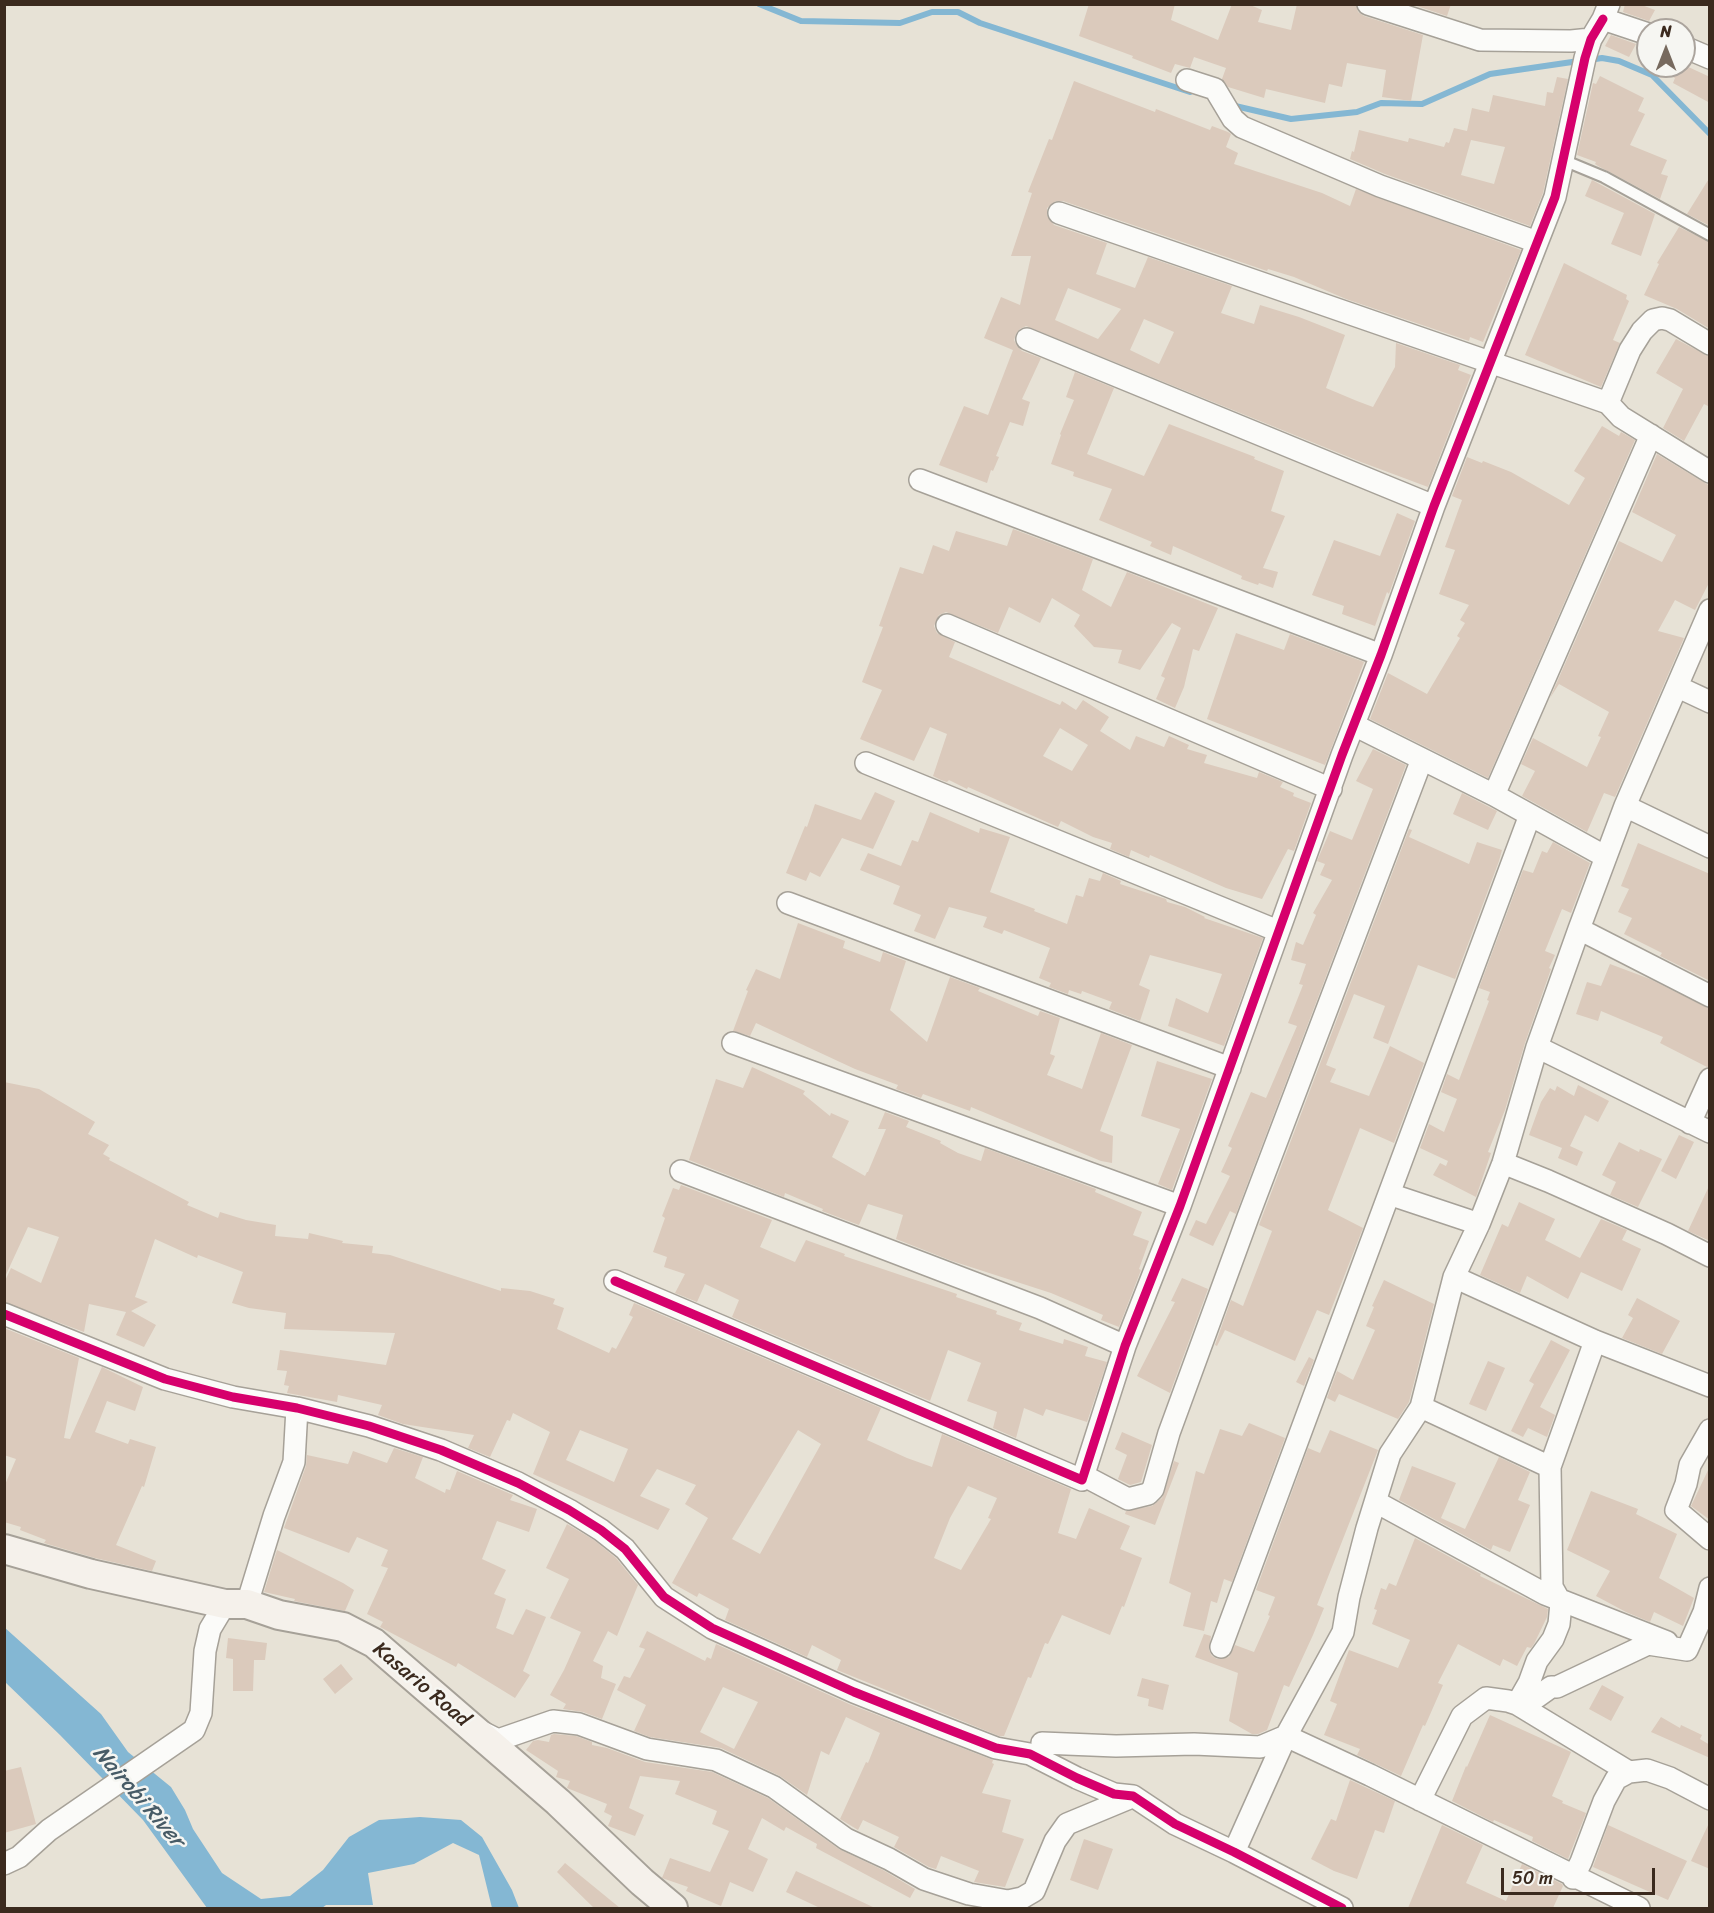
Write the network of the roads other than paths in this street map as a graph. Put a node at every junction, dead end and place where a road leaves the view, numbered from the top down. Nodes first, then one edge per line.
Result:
1 (1368, 4) edge
2 (1606, 12) edge
3 (1636, 28) edge
4 (1696, 52) edge
5 (1587, 54) junction
6 (1710, 58) edge
7 (1187, 80) dead end
8 (1563, 160) junction
9 (1059, 213) dead end
10 (1710, 235) edge
11 (1537, 242) junction
12 (1027, 339) dead end
13 (1710, 344) edge
14 (1491, 362) junction
15 (1608, 403) junction
16 (1651, 435) junction
17 (1710, 472) edge
18 (920, 480) dead end
19 (1434, 506) junction
20 (1710, 610) edge
21 (947, 625) dead end
22 (1381, 655) junction
23 (1678, 687) junction
24 (1710, 702) edge
25 (1354, 725) junction
26 (1422, 759) junction
27 (866, 763) dead end
28 (1331, 789) junction
29 (1494, 795) junction
30 (1625, 806) junction
31 (1530, 815) junction
32 (1710, 847) edge
33 (1606, 857) junction
34 (788, 903) dead end
35 (1578, 929) junction
36 (1278, 931) junction
37 (1710, 996) edge
38 (733, 1043) dead end
39 (1537, 1047) junction
40 (1230, 1068) junction
41 (1710, 1079) edge
42 (1690, 1123) junction
43 (1710, 1132) edge
44 (1503, 1163) junction
45 (681, 1171) dead end
46 (1389, 1194) junction
47 (1180, 1206) junction
48 (1479, 1224) junction
49 (1710, 1256) edge
50 (1454, 1277) junction
51 (615, 1281) dead end
52 (4, 1314) edge
53 (1595, 1341) junction
54 (1125, 1346) junction
55 (1710, 1386) edge
56 (1421, 1407) junction
57 (297, 1408) junction
58 (1710, 1430) edge
59 (1550, 1467) junction
60 (1092, 1480) dead end
61 (1376, 1502) junction
62 (1710, 1539) edge
63 (4, 1549) edge
64 (1710, 1588) edge
65 (1559, 1599) junction
66 (236, 1604) junction
67 (1221, 1647) dead end
68 (1687, 1650) junction
69 (1517, 1704) junction
70 (468, 1725) junction
71 (1286, 1736) junction
72 (1042, 1743) dead end
73 (1629, 1772) junction
74 (1133, 1796) junction
75 (1710, 1799) edge
76 (1420, 1800) junction
77 (1234, 1852) junction
78 (4, 1864) edge
79 (1573, 1878) junction
80 (674, 1908) edge
81 (1342, 1908) edge
82 (1635, 1908) edge

1 - 5 street
2 - 3 street
2 - 5 street
4 - 6 street
5 - 8 street
7 - 11 street
8 - 10 lane
8 - 11 street
9 - 14 street
11 - 14 street
12 - 19 street
13 - 15 street
14 - 15 street
14 - 19 street
15 - 16 street
16 - 17 street
16 - 29 street
18 - 22 street
19 - 22 street
20 - 23 street
21 - 28 street
22 - 25 street
23 - 24 street
23 - 30 street
25 - 26 street
25 - 28 street
26 - 29 street
26 - 60 street
27 - 36 street
28 - 36 street
29 - 31 street
30 - 32 street
30 - 33 street
31 - 33 street
31 - 46 street
33 - 35 street
34 - 40 street
35 - 37 street
35 - 39 street
36 - 40 street
38 - 47 street
39 - 42 street
39 - 44 street
40 - 47 street
41 - 42 street
42 - 43 street
44 - 48 street
44 - 49 street
45 - 54 street
46 - 48 street
46 - 67 street
47 - 54 street
48 - 50 street
50 - 53 street
50 - 56 street
51 - 54 street
52 - 57 street
53 - 55 street
53 - 59 street
56 - 59 street
56 - 61 street
57 - 66 street
57 - 74 street
58 - 62 street
59 - 65 street
61 - 65 street
61 - 71 street
63 - 66 street, Kasario Road
64 - 68 street
65 - 68 street
65 - 69 street
66 - 70 street, Kasario Road
66 - 78 street
68 - 69 street
69 - 73 street
69 - 76 street
70 - 74 street
70 - 80 street, Kasario Road
71 - 72 street
71 - 76 street
71 - 77 street
73 - 75 street
73 - 79 street
74 - 77 street
76 - 79 street
77 - 81 street
79 - 82 street

